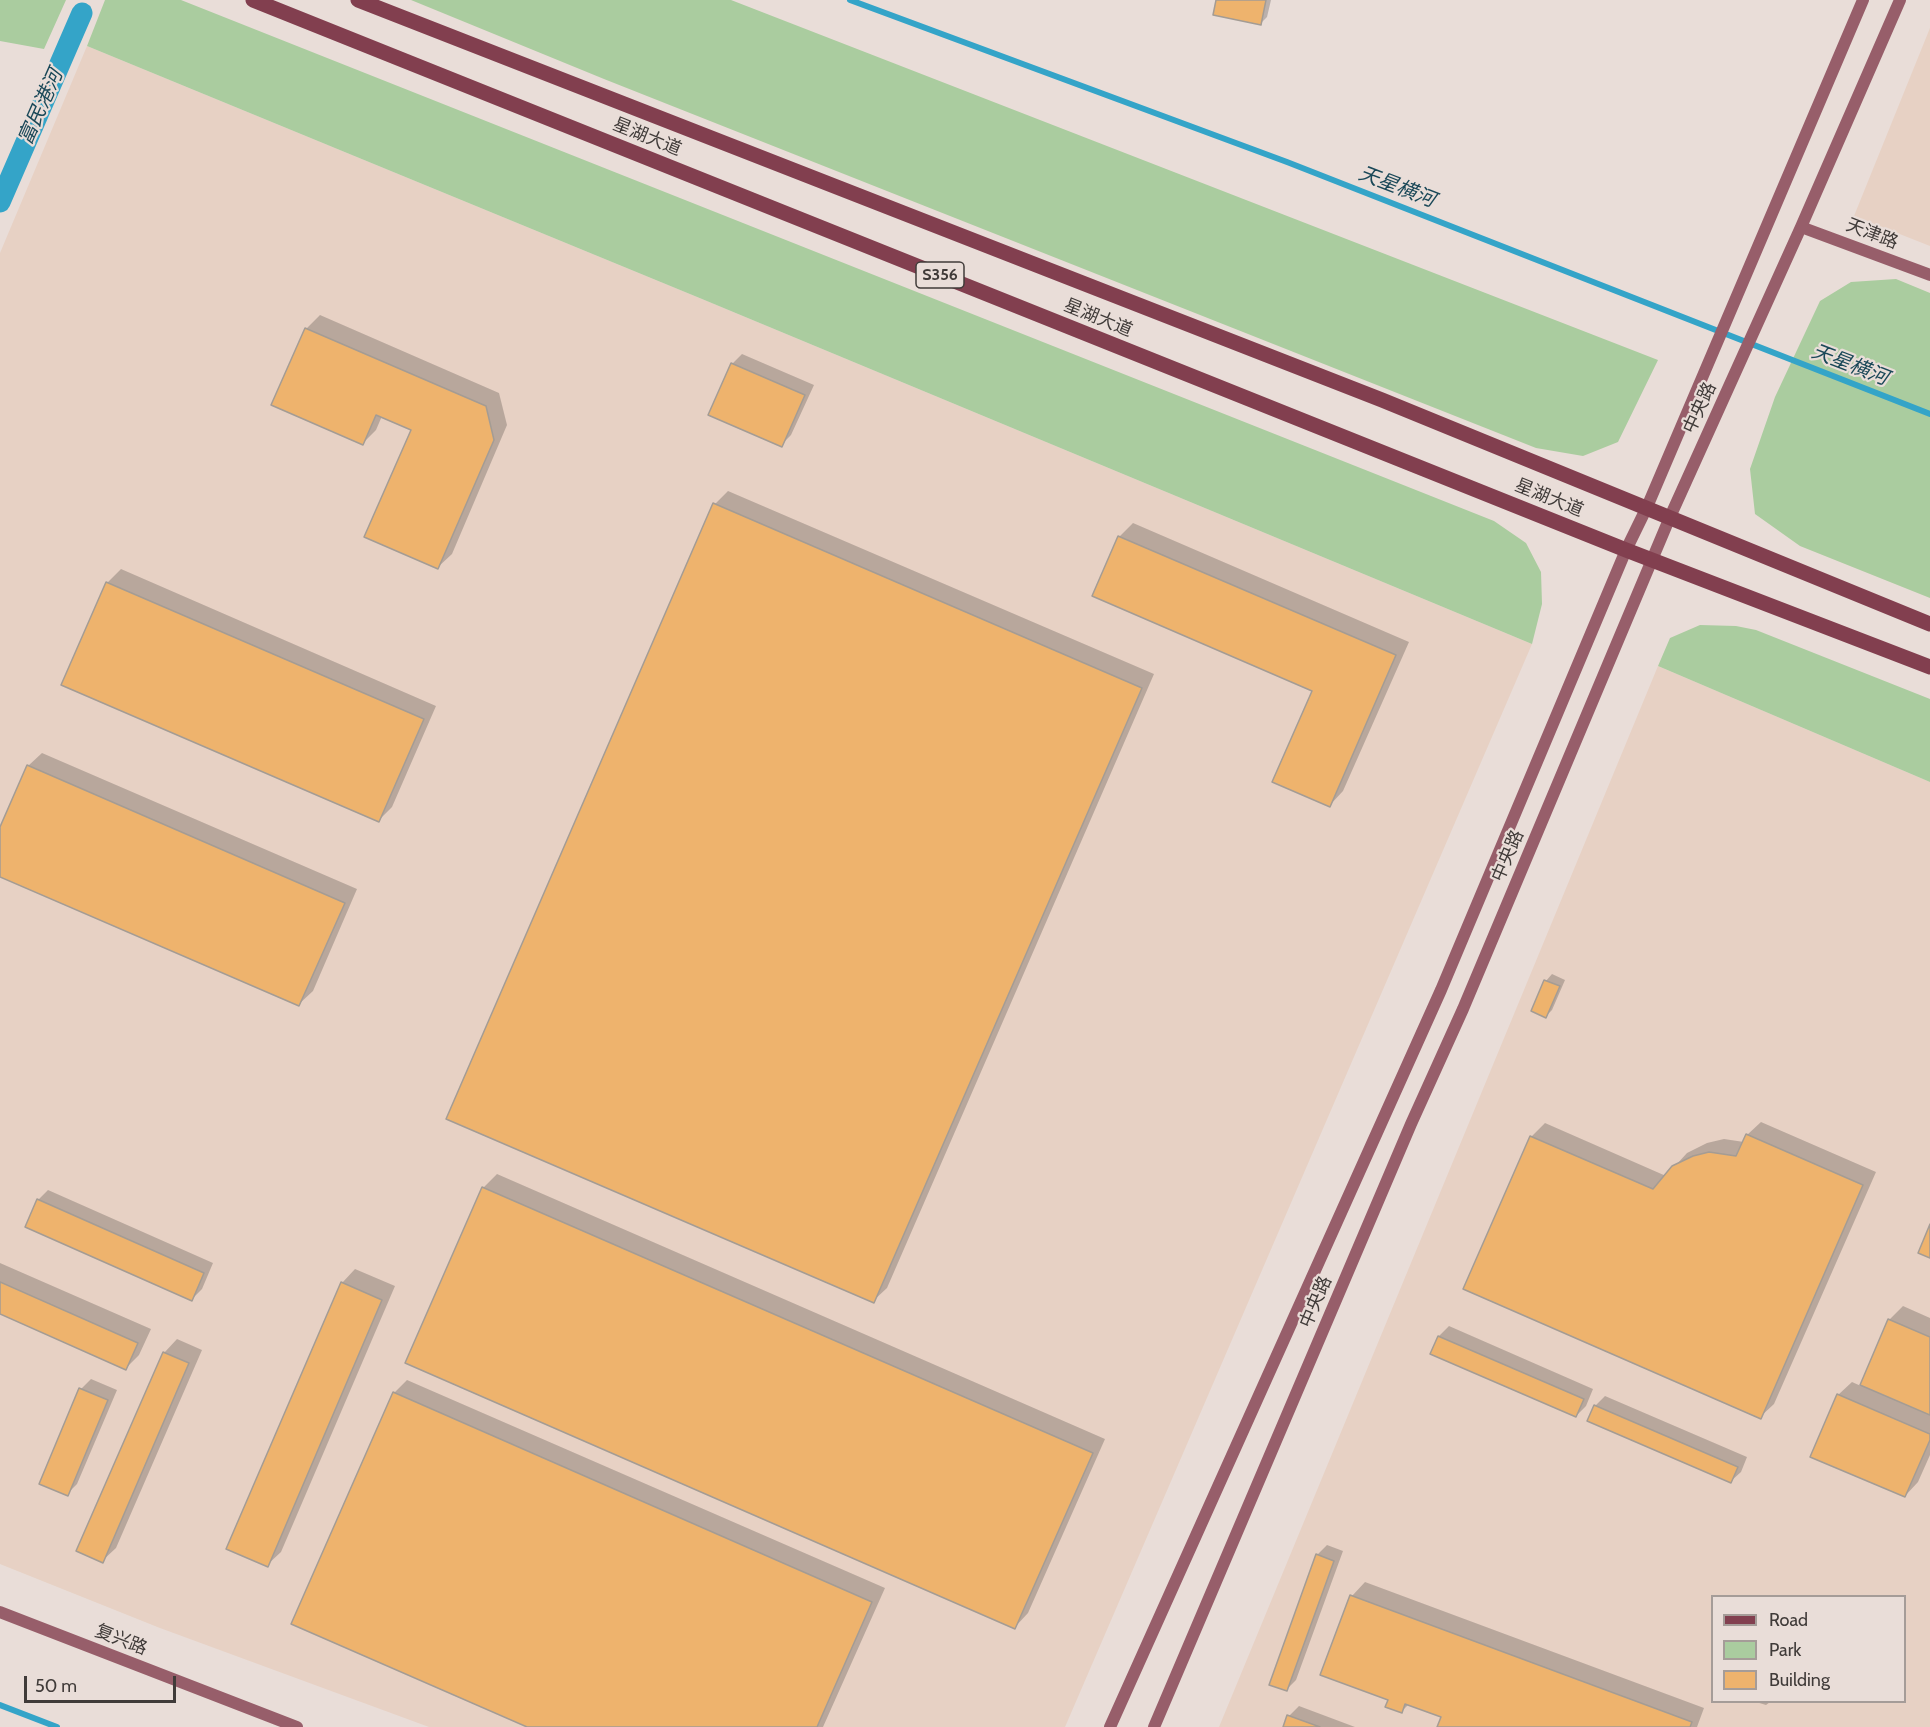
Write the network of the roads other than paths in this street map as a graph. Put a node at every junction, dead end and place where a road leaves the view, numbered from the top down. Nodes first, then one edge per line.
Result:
1 (254, 0) edge
2 (358, 0) edge
3 (1863, 0) edge
4 (1900, 0) edge
5 (1801, 227) junction
6 (1930, 275) edge
7 (1647, 507) junction
8 (1670, 517) junction
9 (1626, 550) junction
10 (1652, 560) junction
11 (1930, 624) edge
12 (1930, 667) edge
13 (0, 1612) edge
14 (297, 1727) edge
15 (1110, 1727) edge
16 (1154, 1727) edge

1 - 9 main road, 星湖大道 / S356
2 - 7 main road, 星湖大道 / S356
3 - 7 street, 中央路
4 - 5 street, 中央路
5 - 6 street, 天津路
5 - 8 street, 中央路
7 - 8 main road, 星湖大道 / S356
7 - 9 street, 中央路
8 - 10 street, 中央路
8 - 11 main road, 星湖大道
9 - 10 main road, 星湖大道
9 - 15 street, 中央路
10 - 12 main road, 星湖大道
10 - 16 street, 中央路
13 - 14 street, 复兴路

